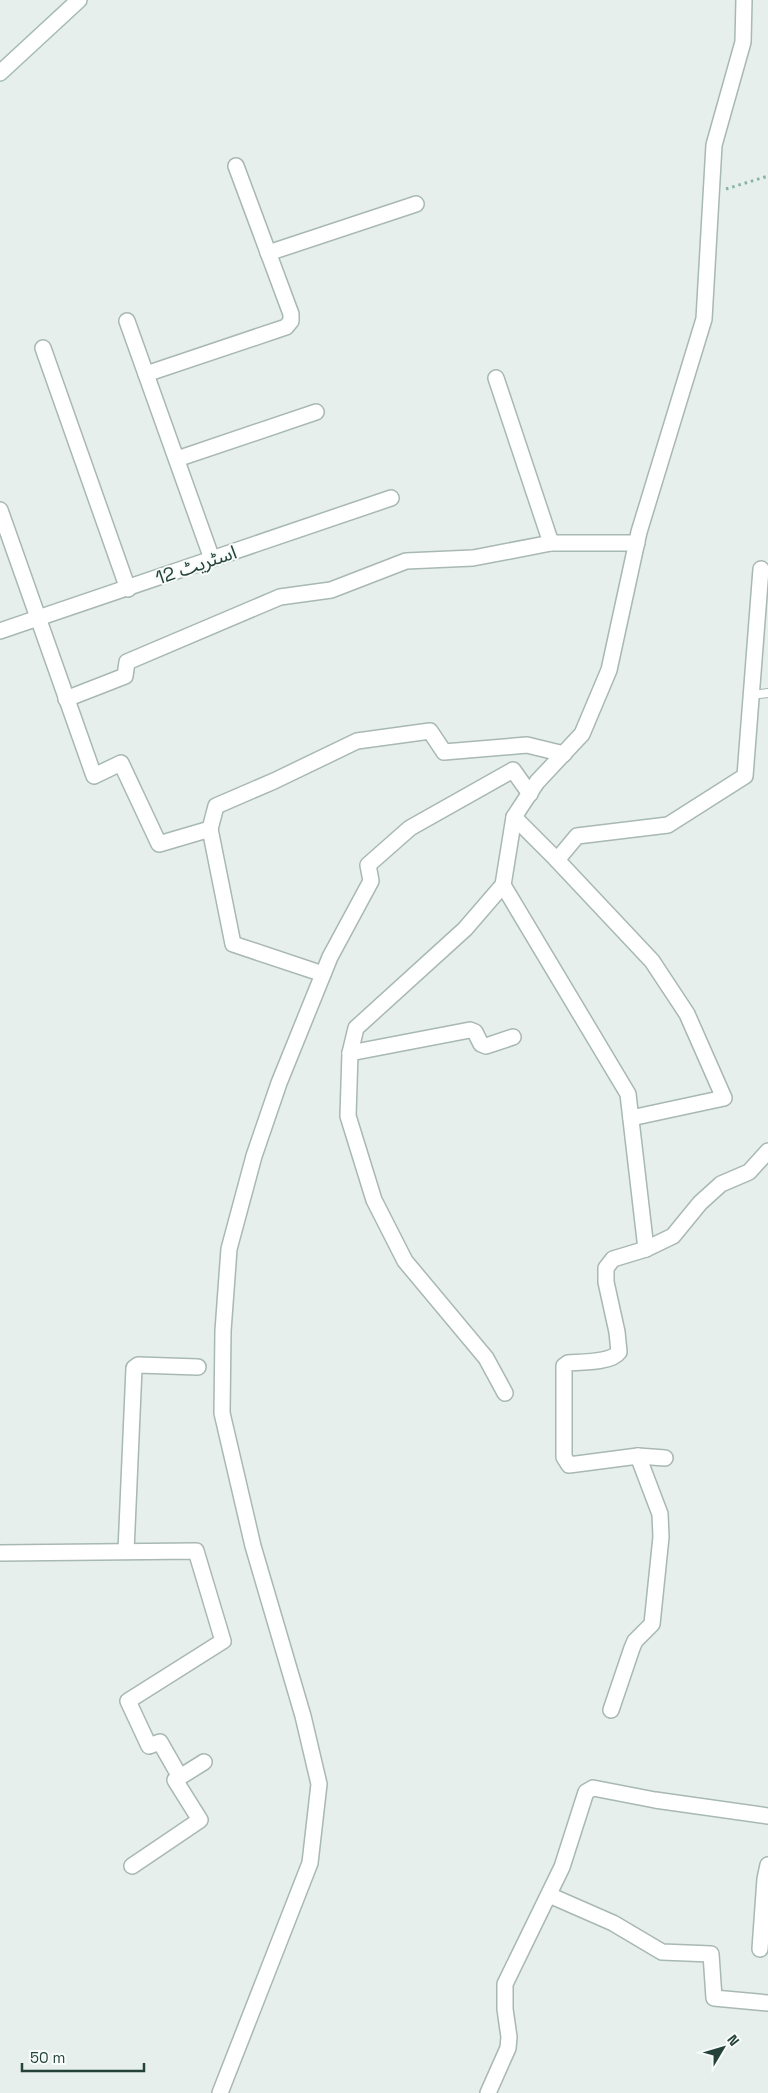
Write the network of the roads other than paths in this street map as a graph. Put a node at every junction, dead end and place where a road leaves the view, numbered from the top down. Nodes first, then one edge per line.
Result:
1 (79, 0) edge
2 (744, 0) edge
3 (0, 73) edge
4 (236, 166) dead end
5 (416, 204) dead end
6 (268, 253) junction
7 (126, 321) dead end
8 (43, 348) dead end
9 (146, 374) junction
10 (496, 378) dead end
11 (316, 412) dead end
12 (177, 459) junction
13 (391, 498) dead end
14 (0, 510) edge
15 (551, 543) junction
16 (637, 543) junction
17 (212, 559) junction
18 (761, 569) dead end
19 (128, 589) junction
20 (37, 619) junction
21 (0, 631) edge
22 (768, 693) edge
23 (751, 695) junction
24 (66, 699) junction
25 (564, 754) junction
26 (530, 794) junction
27 (514, 818) junction
28 (210, 829) junction
29 (557, 860) junction
30 (503, 885) junction
31 (323, 974) junction
32 (514, 1037) dead end
33 (350, 1053) junction
34 (631, 1118) junction
35 (768, 1151) edge
36 (646, 1249) junction
37 (198, 1367) dead end
38 (505, 1392) dead end
39 (638, 1456) junction
40 (665, 1458) dead end
41 (126, 1551) junction
42 (0, 1553) edge
43 (611, 1710) dead end
44 (204, 1762) dead end
45 (180, 1777) junction
46 (768, 1816) edge
47 (768, 1865) edge
48 (132, 1866) dead end
49 (549, 1895) junction
50 (760, 1949) dead end
51 (768, 2003) edge
52 (220, 2093) edge
53 (488, 2093) edge

1 - 3 street
2 - 16 street
4 - 6 street
5 - 6 street
6 - 9 street
7 - 9 street
8 - 19 street
9 - 12 street
10 - 15 street
11 - 12 street
12 - 17 street
13 - 17 street, اسٹریٹ 12
14 - 20 street
15 - 16 street
15 - 24 street
16 - 25 street
17 - 19 street, اسٹریٹ 12
18 - 23 street
19 - 20 street, اسٹریٹ 12
20 - 21 street, اسٹریٹ 12
20 - 24 street
22 - 23 lane
23 - 29 street
24 - 28 street
25 - 26 street
25 - 28 street
26 - 27 street
26 - 31 street
27 - 29 street
27 - 30 street
28 - 31 street
29 - 34 street
30 - 33 street
30 - 34 street
31 - 52 street
32 - 33 street
33 - 38 street
34 - 36 street
35 - 36 street
36 - 39 street
37 - 41 street
39 - 40 street
39 - 43 street
41 - 42 street
41 - 45 street
44 - 45 street
45 - 48 street
46 - 49 street
47 - 50 street
49 - 51 street
49 - 53 street

